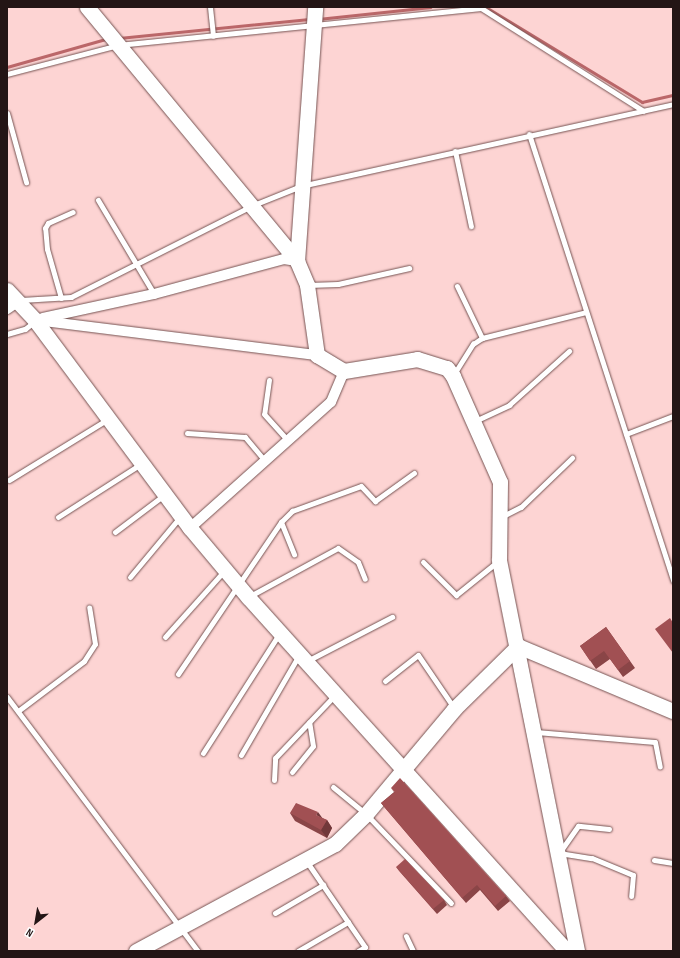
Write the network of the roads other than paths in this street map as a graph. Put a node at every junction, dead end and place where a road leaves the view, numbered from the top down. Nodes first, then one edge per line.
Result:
1 (87, 7) edge
2 (210, 7) edge
3 (315, 7) edge
4 (314, 23) junction
5 (213, 36) junction
6 (118, 45) junction
7 (7, 74) edge
8 (673, 104) edge
9 (643, 111) junction
10 (7, 112) edge
11 (529, 134) junction
12 (455, 151) junction
13 (26, 182) dead end
14 (301, 186) junction
15 (98, 200) dead end
16 (251, 206) junction
17 (73, 212) dead end
18 (471, 226) dead end
19 (297, 261) junction
20 (135, 264) junction
21 (409, 268) dead end
22 (307, 285) junction
23 (457, 286) dead end
24 (7, 290) edge
25 (154, 294) junction
26 (61, 298) junction
27 (13, 305) edge
28 (586, 312) junction
29 (35, 320) junction
30 (7, 334) edge
31 (482, 338) junction
32 (569, 351) dead end
33 (317, 355) junction
34 (344, 371) junction
35 (453, 376) junction
36 (269, 380) dead end
37 (673, 416) edge
38 (109, 418) junction
39 (475, 421) junction
40 (187, 433) dead end
41 (626, 434) junction
42 (288, 441) junction
43 (572, 458) dead end
44 (264, 461) junction
45 (142, 463) junction
46 (414, 473) dead end
47 (9, 480) dead end
48 (165, 494) junction
49 (181, 516) junction
50 (58, 517) dead end
51 (500, 517) junction
52 (280, 522) junction
53 (190, 528) junction
54 (115, 532) dead end
55 (294, 554) dead end
56 (499, 560) junction
57 (423, 562) dead end
58 (226, 568) junction
59 (130, 577) dead end
60 (365, 579) dead end
61 (673, 580) edge
62 (239, 583) junction
63 (248, 597) junction
64 (89, 607) dead end
65 (392, 617) dead end
66 (280, 632) junction
67 (165, 637) dead end
68 (518, 646) junction
69 (303, 658) junction
70 (178, 674) dead end
71 (385, 680) dead end
72 (335, 694) junction
73 (7, 697) edge
74 (454, 709) junction
75 (18, 711) junction
76 (673, 711) edge
77 (309, 722) junction
78 (535, 732) junction
79 (203, 753) dead end
80 (241, 755) dead end
81 (660, 767) dead end
82 (402, 769) junction
83 (292, 772) dead end
84 (274, 780) dead end
85 (333, 787) dead end
86 (366, 814) junction
87 (609, 829) dead end
88 (559, 853) junction
89 (306, 860) junction
90 (654, 860) dead end
91 (673, 863) edge
92 (323, 885) junction
93 (631, 896) dead end
94 (450, 903) dead end
95 (276, 913) dead end
96 (348, 922) junction
97 (180, 927) junction
98 (406, 936) dead end
99 (136, 951) edge
100 (198, 951) edge
101 (298, 951) edge
102 (358, 951) edge
103 (414, 951) edge
104 (567, 951) edge
105 (577, 951) edge

1 - 6 street
2 - 5 lane
3 - 4 street
4 - 5 lane
4 - 9 lane
4 - 14 street
5 - 6 lane
6 - 7 lane
6 - 16 street
8 - 9 lane
9 - 11 lane
10 - 13 lane
11 - 12 lane
11 - 28 lane
12 - 14 lane
12 - 18 lane
14 - 16 lane
14 - 19 street
15 - 20 lane
16 - 19 street
16 - 20 lane
17 - 26 lane
19 - 22 street
19 - 25 street
20 - 25 lane
20 - 26 lane
21 - 22 lane
22 - 33 street
23 - 31 lane
24 - 27 street
25 - 29 street
26 - 27 lane
27 - 29 street
28 - 31 lane
28 - 41 lane
29 - 30 lane
29 - 33 street
29 - 38 street
31 - 35 lane
32 - 39 lane
33 - 34 street
34 - 35 street
34 - 42 street
35 - 39 street
36 - 42 lane
37 - 41 lane
38 - 45 street
38 - 47 lane
39 - 51 street
40 - 44 lane
41 - 61 lane
42 - 44 street
43 - 51 lane
44 - 53 street
45 - 48 street
45 - 50 lane
46 - 52 lane
48 - 49 street
48 - 54 lane
49 - 53 street
49 - 59 lane
51 - 56 street
52 - 55 lane
52 - 62 lane
53 - 58 street
56 - 57 lane
56 - 68 street
58 - 62 street
58 - 67 lane
60 - 63 lane
62 - 63 street
62 - 70 lane
63 - 66 street
64 - 75 lane
65 - 69 lane
66 - 69 street
66 - 79 lane
68 - 74 street
68 - 76 street
68 - 78 street
69 - 72 street
69 - 80 lane
71 - 74 lane
72 - 77 lane
72 - 82 street
73 - 75 lane
74 - 82 street
75 - 97 lane
77 - 83 lane
77 - 84 lane
78 - 81 lane
78 - 88 street
82 - 86 street
82 - 104 street
85 - 86 lane
86 - 89 street
86 - 94 lane
87 - 88 lane
88 - 93 lane
88 - 105 street
89 - 92 lane
89 - 97 street
90 - 91 lane
92 - 95 lane
92 - 96 lane
96 - 101 lane
96 - 102 lane
97 - 99 street
97 - 100 lane
98 - 103 lane

